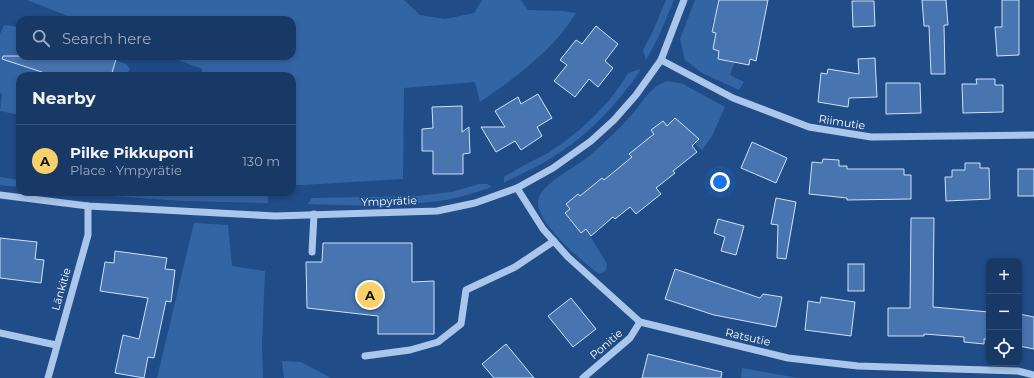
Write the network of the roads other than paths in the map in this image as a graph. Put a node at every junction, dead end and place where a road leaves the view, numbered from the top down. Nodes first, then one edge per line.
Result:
1 (684, 0) edge
2 (661, 60) junction
3 (1034, 135) edge
4 (517, 188) junction
5 (0, 195) edge
6 (88, 206) junction
7 (314, 214) junction
8 (554, 241) junction
9 (312, 252) dead end
10 (640, 322) junction
11 (0, 333) edge
12 (56, 345) junction
13 (365, 356) dead end
14 (1034, 375) edge
15 (48, 378) edge
16 (583, 378) edge

1 - 2 street, Ympyrätie
2 - 3 street, Riimutie
2 - 4 street, Ympyrätie
4 - 7 street, Ympyrätie
4 - 8 street, Ratsutie
5 - 6 street, Ympyrätie
6 - 7 street, Ympyrätie
6 - 12 street, Länkitie
7 - 9 street
8 - 10 street, Ratsutie
8 - 13 street
10 - 14 street, Ratsutie
10 - 16 street, Ponitie
11 - 12 street
12 - 15 street, Länkitie

